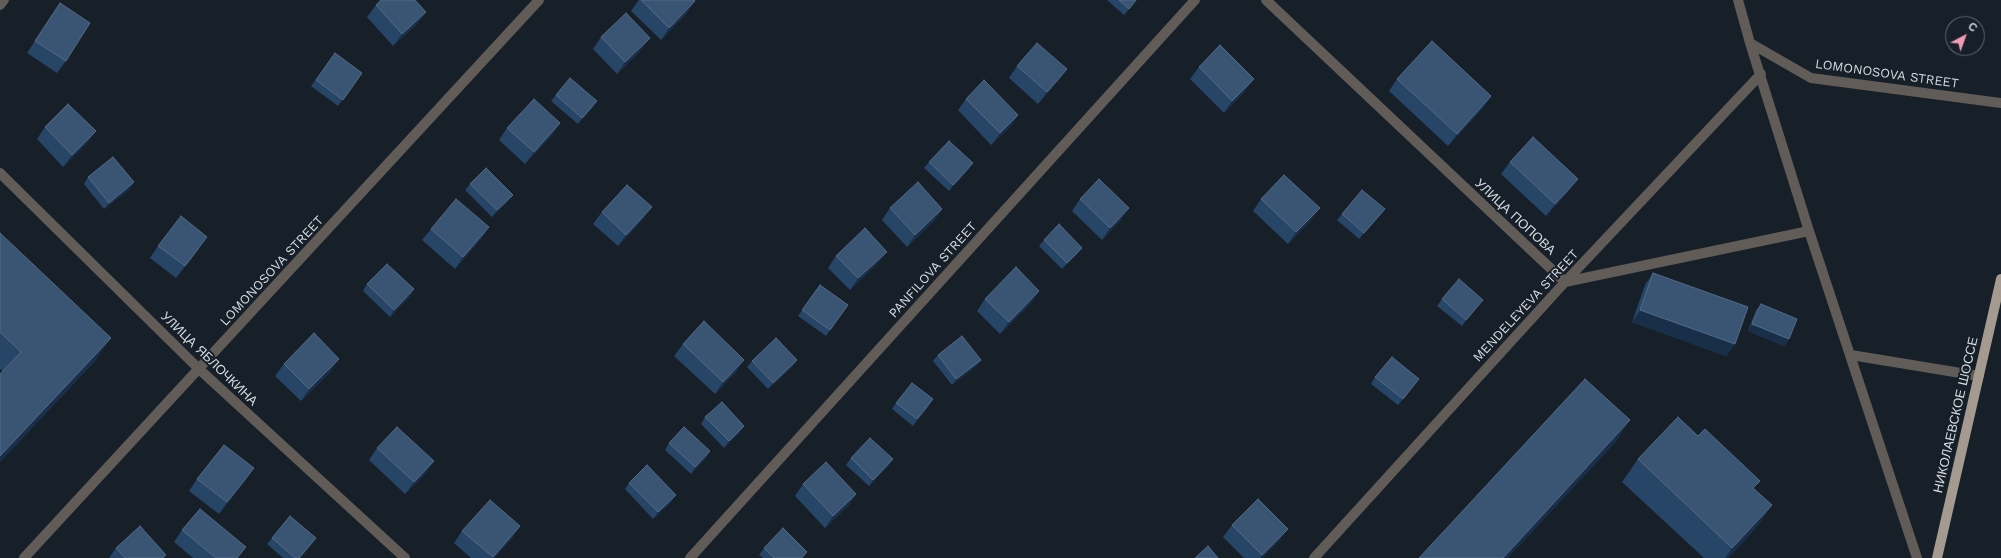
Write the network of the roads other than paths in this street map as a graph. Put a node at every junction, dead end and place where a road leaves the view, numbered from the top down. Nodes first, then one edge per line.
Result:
1 (4, 0) edge
2 (539, 0) edge
3 (1195, 0) edge
4 (1266, 0) edge
5 (1738, 0) edge
6 (0, 5) edge
7 (1750, 43) junction
8 (1761, 74) junction
9 (2001, 103) edge
10 (0, 173) edge
11 (1809, 230) junction
12 (2001, 278) edge
13 (1565, 282) junction
14 (1851, 356) junction
15 (199, 369) junction
16 (1979, 376) junction
17 (24, 558) edge
18 (405, 558) edge
19 (690, 558) edge
20 (1314, 558) edge
21 (1917, 558) edge
22 (1937, 558) edge

1 - 6 street
2 - 15 street, LOMONOSOVA STREET
3 - 19 street, PANFILOVA STREET
4 - 13 street, УЛИЦА ПОПОВА
5 - 7 street
7 - 8 street
7 - 9 street, LOMONOSOVA STREET
8 - 11 street
8 - 13 street, MENDELEYEVA STREET
10 - 15 street, УЛИЦА ЯБЛОЧКИНА
11 - 13 street
11 - 14 street
12 - 16 main road, НИКОЛАЕВСКОЕ ШОССЕ
13 - 20 street, MENDELEYEVA STREET
14 - 16 street
14 - 21 street
15 - 17 street, LOMONOSOVA STREET
15 - 18 street, УЛИЦА ЯБЛОЧКИНА
16 - 22 main road, НИКОЛАЕВСКОЕ ШОССЕ

